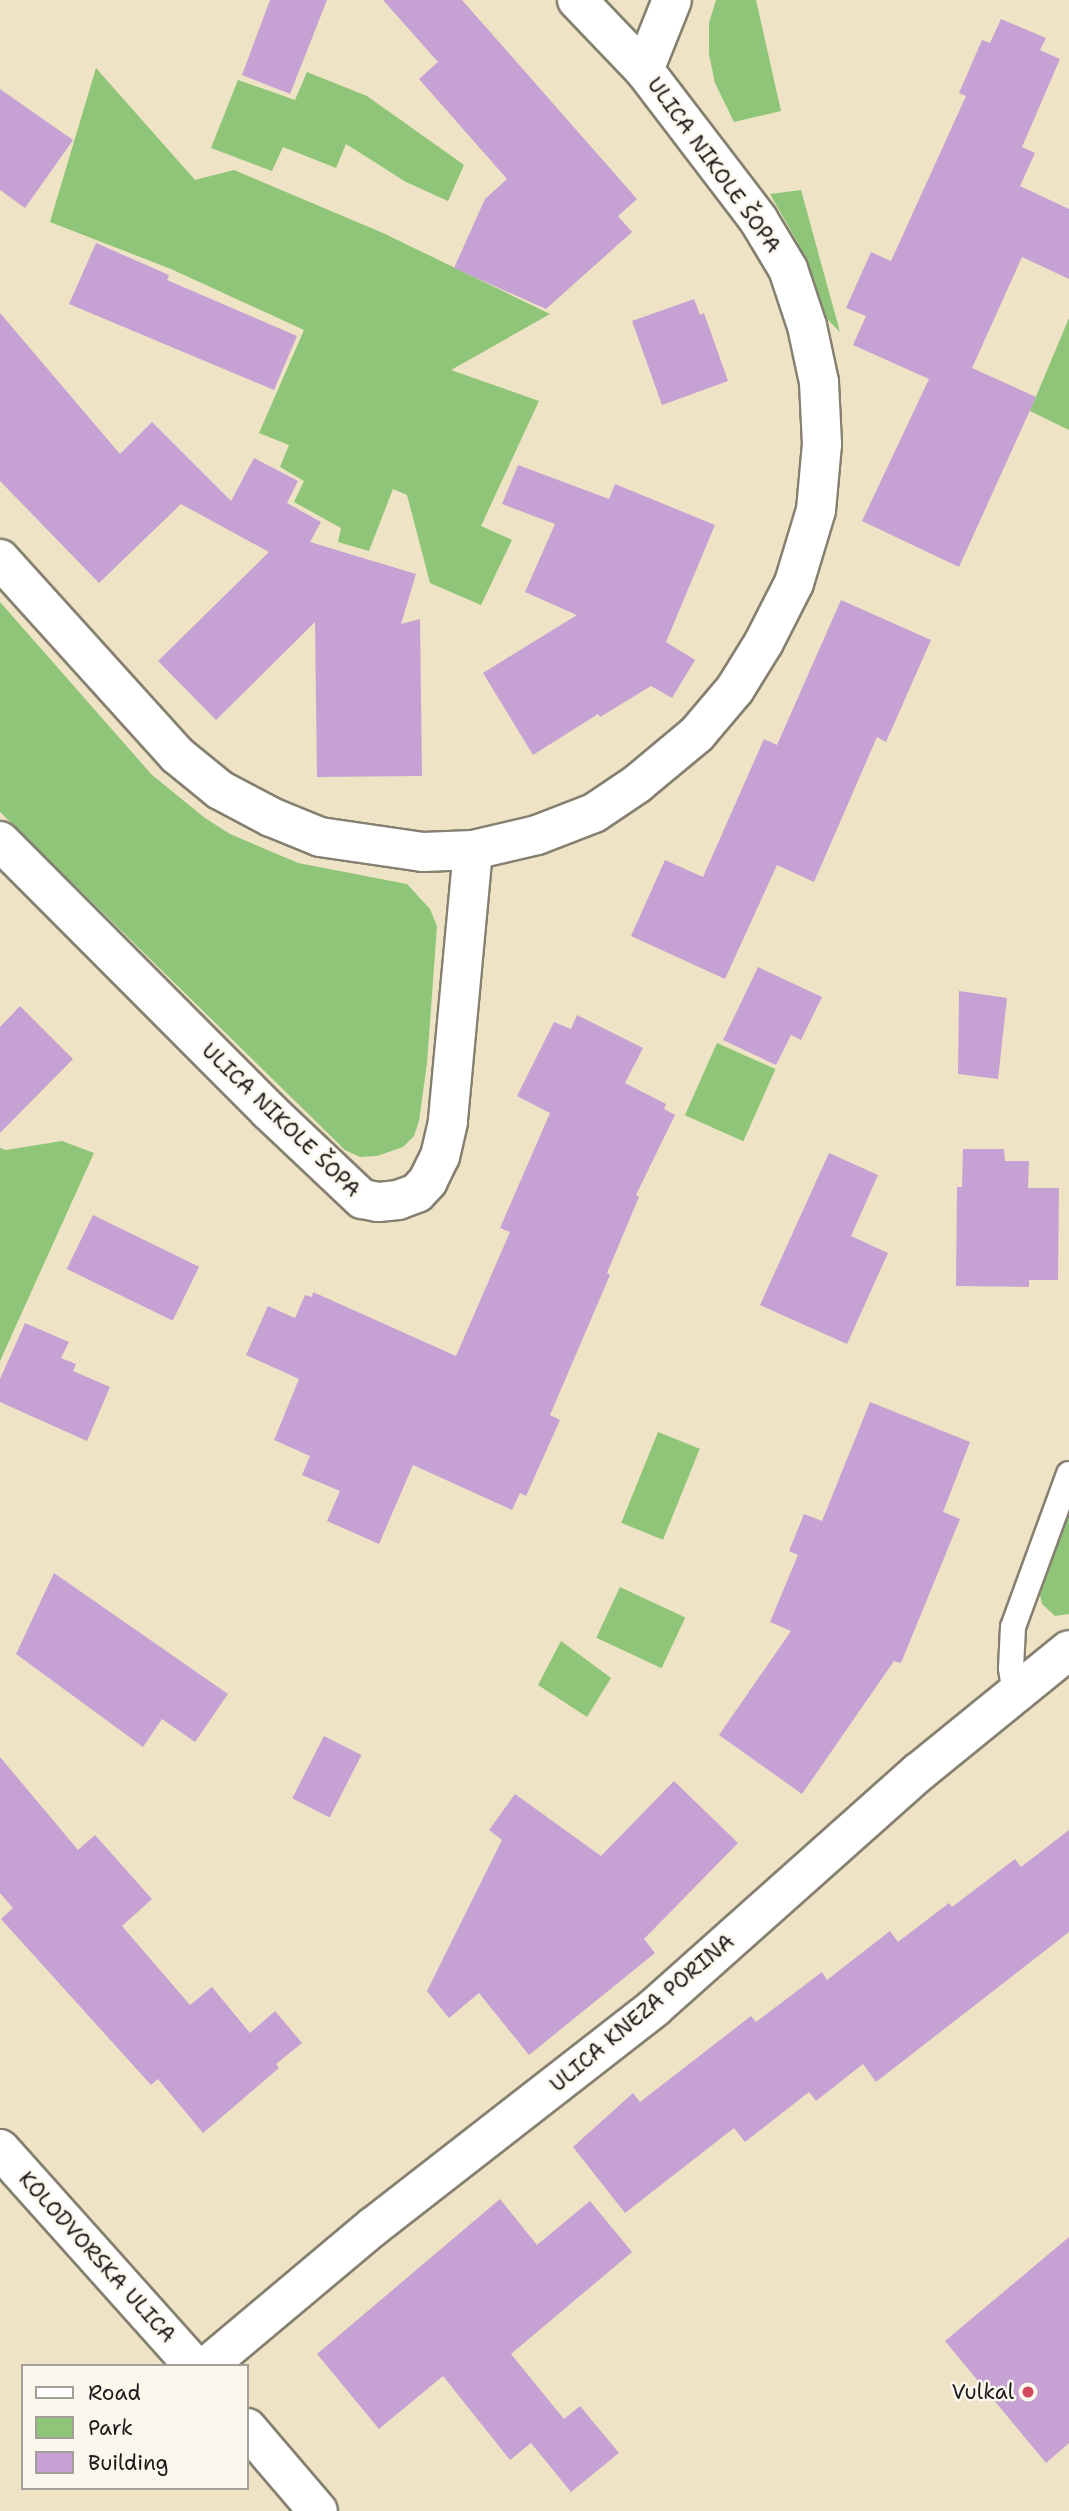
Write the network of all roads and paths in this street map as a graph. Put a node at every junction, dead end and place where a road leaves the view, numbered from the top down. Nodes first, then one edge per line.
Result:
1 (577, 0) edge
2 (672, 0) edge
3 (645, 70) junction
4 (0, 559) edge
5 (0, 841) edge
6 (473, 850) junction
7 (1069, 1474) edge
8 (1069, 1650) edge
9 (1015, 1694) junction
10 (0, 2149) edge
11 (192, 2364) edge
12 (209, 2364) edge
13 (248, 2429) edge
14 (318, 2511) edge

1 - 3 street, ULICA NIKOLE ŠOPA
2 - 3 street
3 - 6 street, ULICA NIKOLE ŠOPA
4 - 6 street, ULICA NIKOLE ŠOPA
5 - 6 street, ULICA NIKOLE ŠOPA
7 - 9 lane
8 - 9 street, ULICA KNEZA PORINA
9 - 12 street, ULICA KNEZA PORINA
10 - 11 street, KOLODVORSKA ULICA
13 - 14 street

